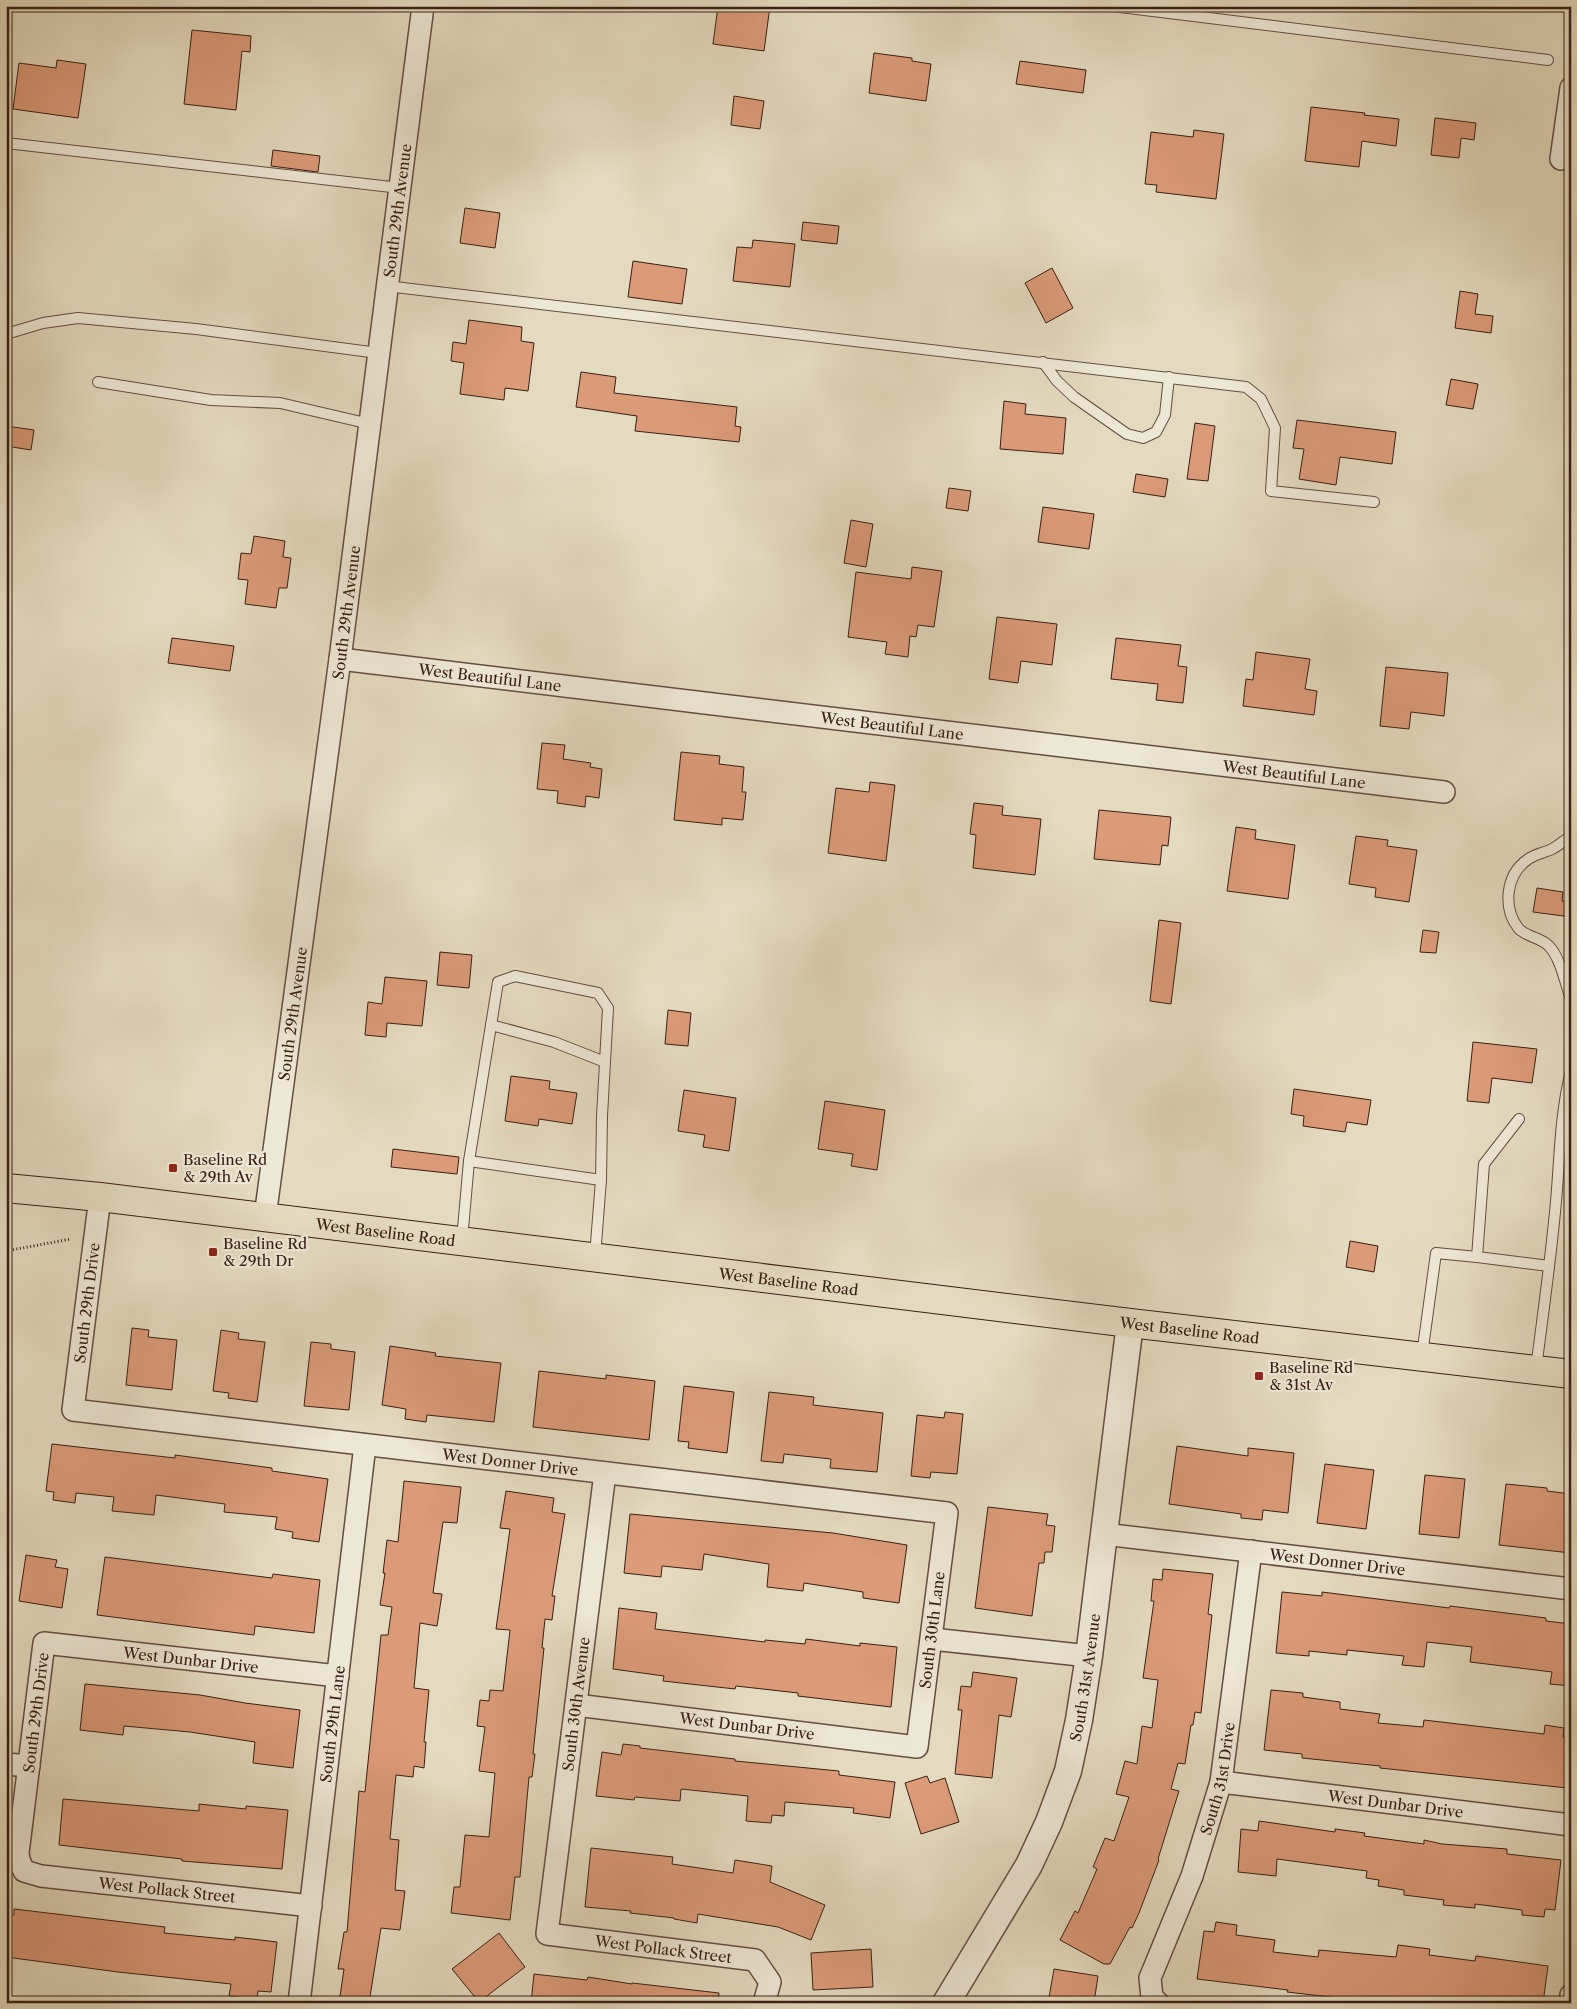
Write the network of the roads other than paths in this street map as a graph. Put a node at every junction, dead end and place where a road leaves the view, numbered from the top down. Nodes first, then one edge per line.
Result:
1 (423, 6) edge
2 (1112, 6) edge
3 (1548, 60) dead end
4 (1571, 88) edge
5 (7, 142) edge
6 (1561, 159) dead end
7 (400, 188) junction
8 (386, 286) junction
9 (6, 334) edge
10 (378, 353) junction
11 (1043, 362) junction
12 (1169, 377) junction
13 (98, 382) dead end
14 (370, 424) junction
15 (1374, 502) dead end
16 (340, 659) junction
17 (1444, 792) dead end
18 (1571, 836) edge
19 (1571, 1000) edge
20 (491, 1025) junction
21 (605, 1062) junction
22 (1571, 1071) edge
23 (1519, 1119) dead end
24 (469, 1162) junction
25 (601, 1180) junction
26 (6, 1188) edge
27 (100, 1197) junction
28 (265, 1217) junction
29 (462, 1241) junction
30 (595, 1257) junction
31 (1477, 1257) junction
32 (1549, 1266) junction
33 (1130, 1323) junction
34 (1422, 1356) junction
35 (1536, 1369) junction
36 (1571, 1374) edge
37 (73, 1410) joint
38 (365, 1445) junction
39 (605, 1473) junction
40 (947, 1513) joint
41 (1104, 1534) junction
42 (1251, 1551) junction
43 (1571, 1589) edge
44 (932, 1639) junction
45 (44, 1643) joint
46 (1089, 1656) junction
47 (338, 1676) junction
48 (576, 1704) junction
49 (917, 1747) joint
50 (6, 1764) edge
51 (29, 1766) junction
52 (1221, 1782) junction
53 (1571, 1825) edge
54 (24, 1871) joint
55 (311, 1906) junction
56 (547, 1934) joint
57 (1571, 1995) edge
58 (1155, 2000) edge
59 (299, 2003) edge
60 (764, 2003) edge
61 (946, 2003) edge
62 (1570, 2003) edge

1 - 7 street, South 29th Avenue
2 - 3 lane
4 - 6 street
5 - 7 lane
7 - 8 street, South 29th Avenue
8 - 10 street, South 29th Avenue
8 - 11 lane
9 - 10 lane
10 - 14 street, South 29th Avenue
11 - 12 lane
11 - 12 lane
12 - 15 lane
13 - 14 lane
14 - 16 street, South 29th Avenue
16 - 17 street, West Beautiful Lane
16 - 28 street, South 29th Avenue
18 - 19 lane
20 - 21 lane
20 - 21 lane
20 - 24 lane
21 - 25 lane
22 - 32 lane
23 - 31 lane
24 - 25 lane
24 - 29 lane
25 - 30 lane
26 - 27 main road, West Baseline Road
27 - 28 main road, West Baseline Road
27 - 37 street, South 29th Drive
28 - 29 main road, West Baseline Road
29 - 30 main road, West Baseline Road
30 - 33 main road, West Baseline Road
31 - 32 lane
31 - 34 lane
32 - 35 lane
33 - 34 main road, West Baseline Road
33 - 41 street, South 31st Avenue
34 - 35 main road, West Baseline Road
35 - 36 main road, West Baseline Road
37 - 38 street, West Donner Drive
38 - 39 street, West Donner Drive
38 - 47 street, South 29th Lane
39 - 40 street, West Donner Drive
39 - 48 street, South 30th Avenue
40 - 44 street, South 30th Lane
41 - 42 street, West Donner Drive
41 - 46 street, South 31st Avenue
42 - 43 street, West Donner Drive
42 - 52 street, South 31st Drive
44 - 46 street
44 - 49 street, South 30th Lane
45 - 47 street, West Dunbar Drive
45 - 51 street, South 29th Drive
46 - 61 street, South 31st Avenue
47 - 55 street, South 29th Lane
48 - 49 street, West Dunbar Drive
48 - 56 street, South 30th Avenue
50 - 51 street
51 - 54 street, South 29th Drive
52 - 53 street, West Dunbar Drive
52 - 58 street, South 31st Drive
54 - 55 street, West Pollack Street
55 - 59 street, South 29th Lane
56 - 60 street, West Pollack Street
57 - 62 street

